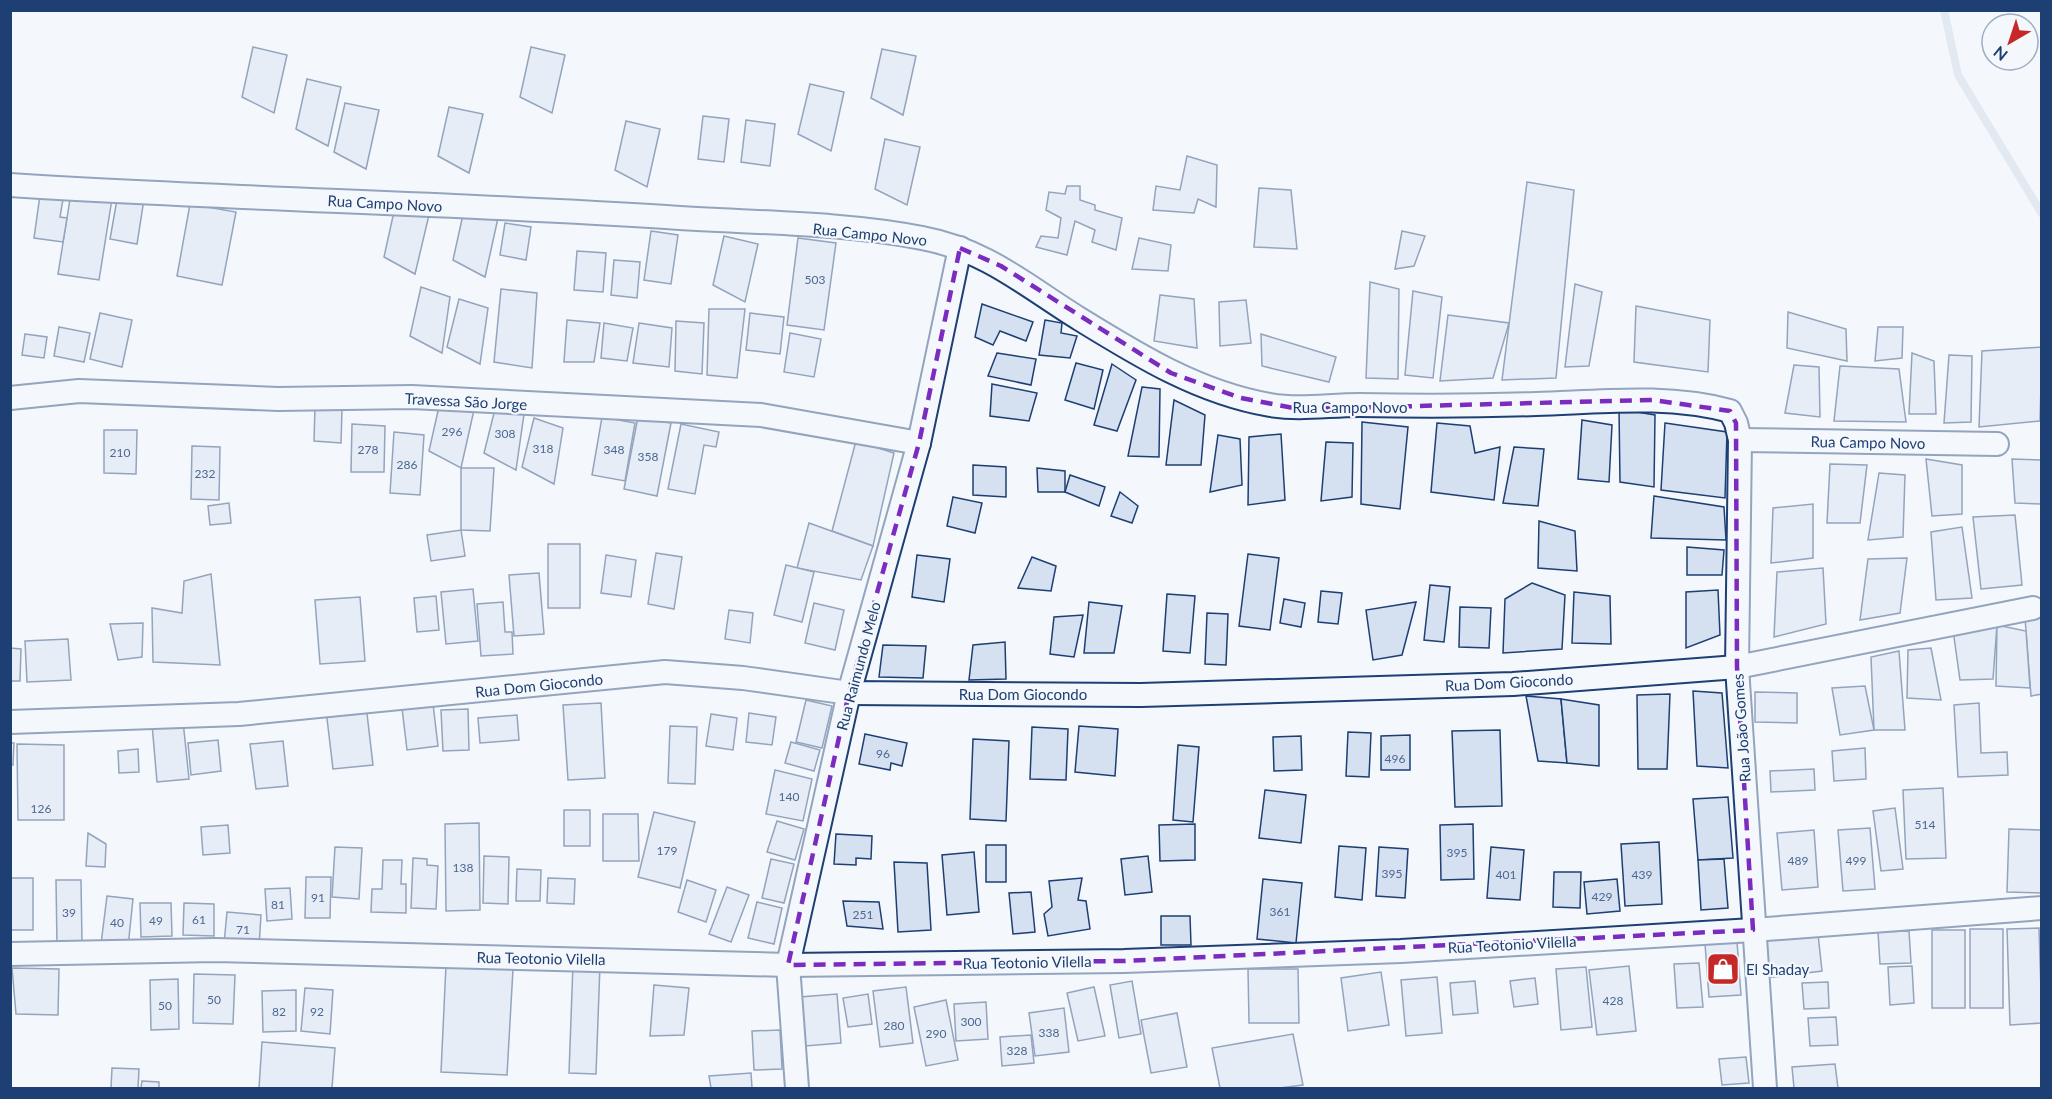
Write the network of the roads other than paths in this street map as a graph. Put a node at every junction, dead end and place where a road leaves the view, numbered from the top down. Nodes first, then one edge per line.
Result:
1 (10, 185) edge
2 (960, 248) junction
3 (10, 398) edge
4 (1689, 404) joint
5 (1740, 440) junction
6 (919, 443) junction
7 (1996, 444) dead end
8 (2033, 608) dead end
9 (1737, 667) junction
10 (849, 693) junction
11 (10, 722) edge
12 (2042, 908) edge
13 (1754, 930) junction
14 (10, 954) edge
15 (788, 965) junction
16 (797, 1089) edge
17 (1765, 1089) edge

1 - 2 street, Rua Campo Novo
2 - 4 street, Rua Campo Novo
2 - 6 street, Rua Raimundo Melo
3 - 6 street, Travessa São Jorge
4 - 5 street, Rua João Gomes
5 - 7 street, Rua Campo Novo
5 - 9 street, Rua João Gomes
6 - 10 street, Rua Raimundo Melo
8 - 9 street, Rua Dom Giocondo
9 - 10 street, Rua Dom Giocondo
9 - 13 street, Rua João Gomes
10 - 11 street, Rua Dom Giocondo
10 - 15 street, Rua Raimundo Melo
12 - 13 street, Rua Teotonio Vilella
13 - 15 street, Rua Teotonio Vilella
13 - 17 street, Rua João Gomes
14 - 15 street, Rua Teotonio Vilella
15 - 16 street, Rua Raimundo Melo

